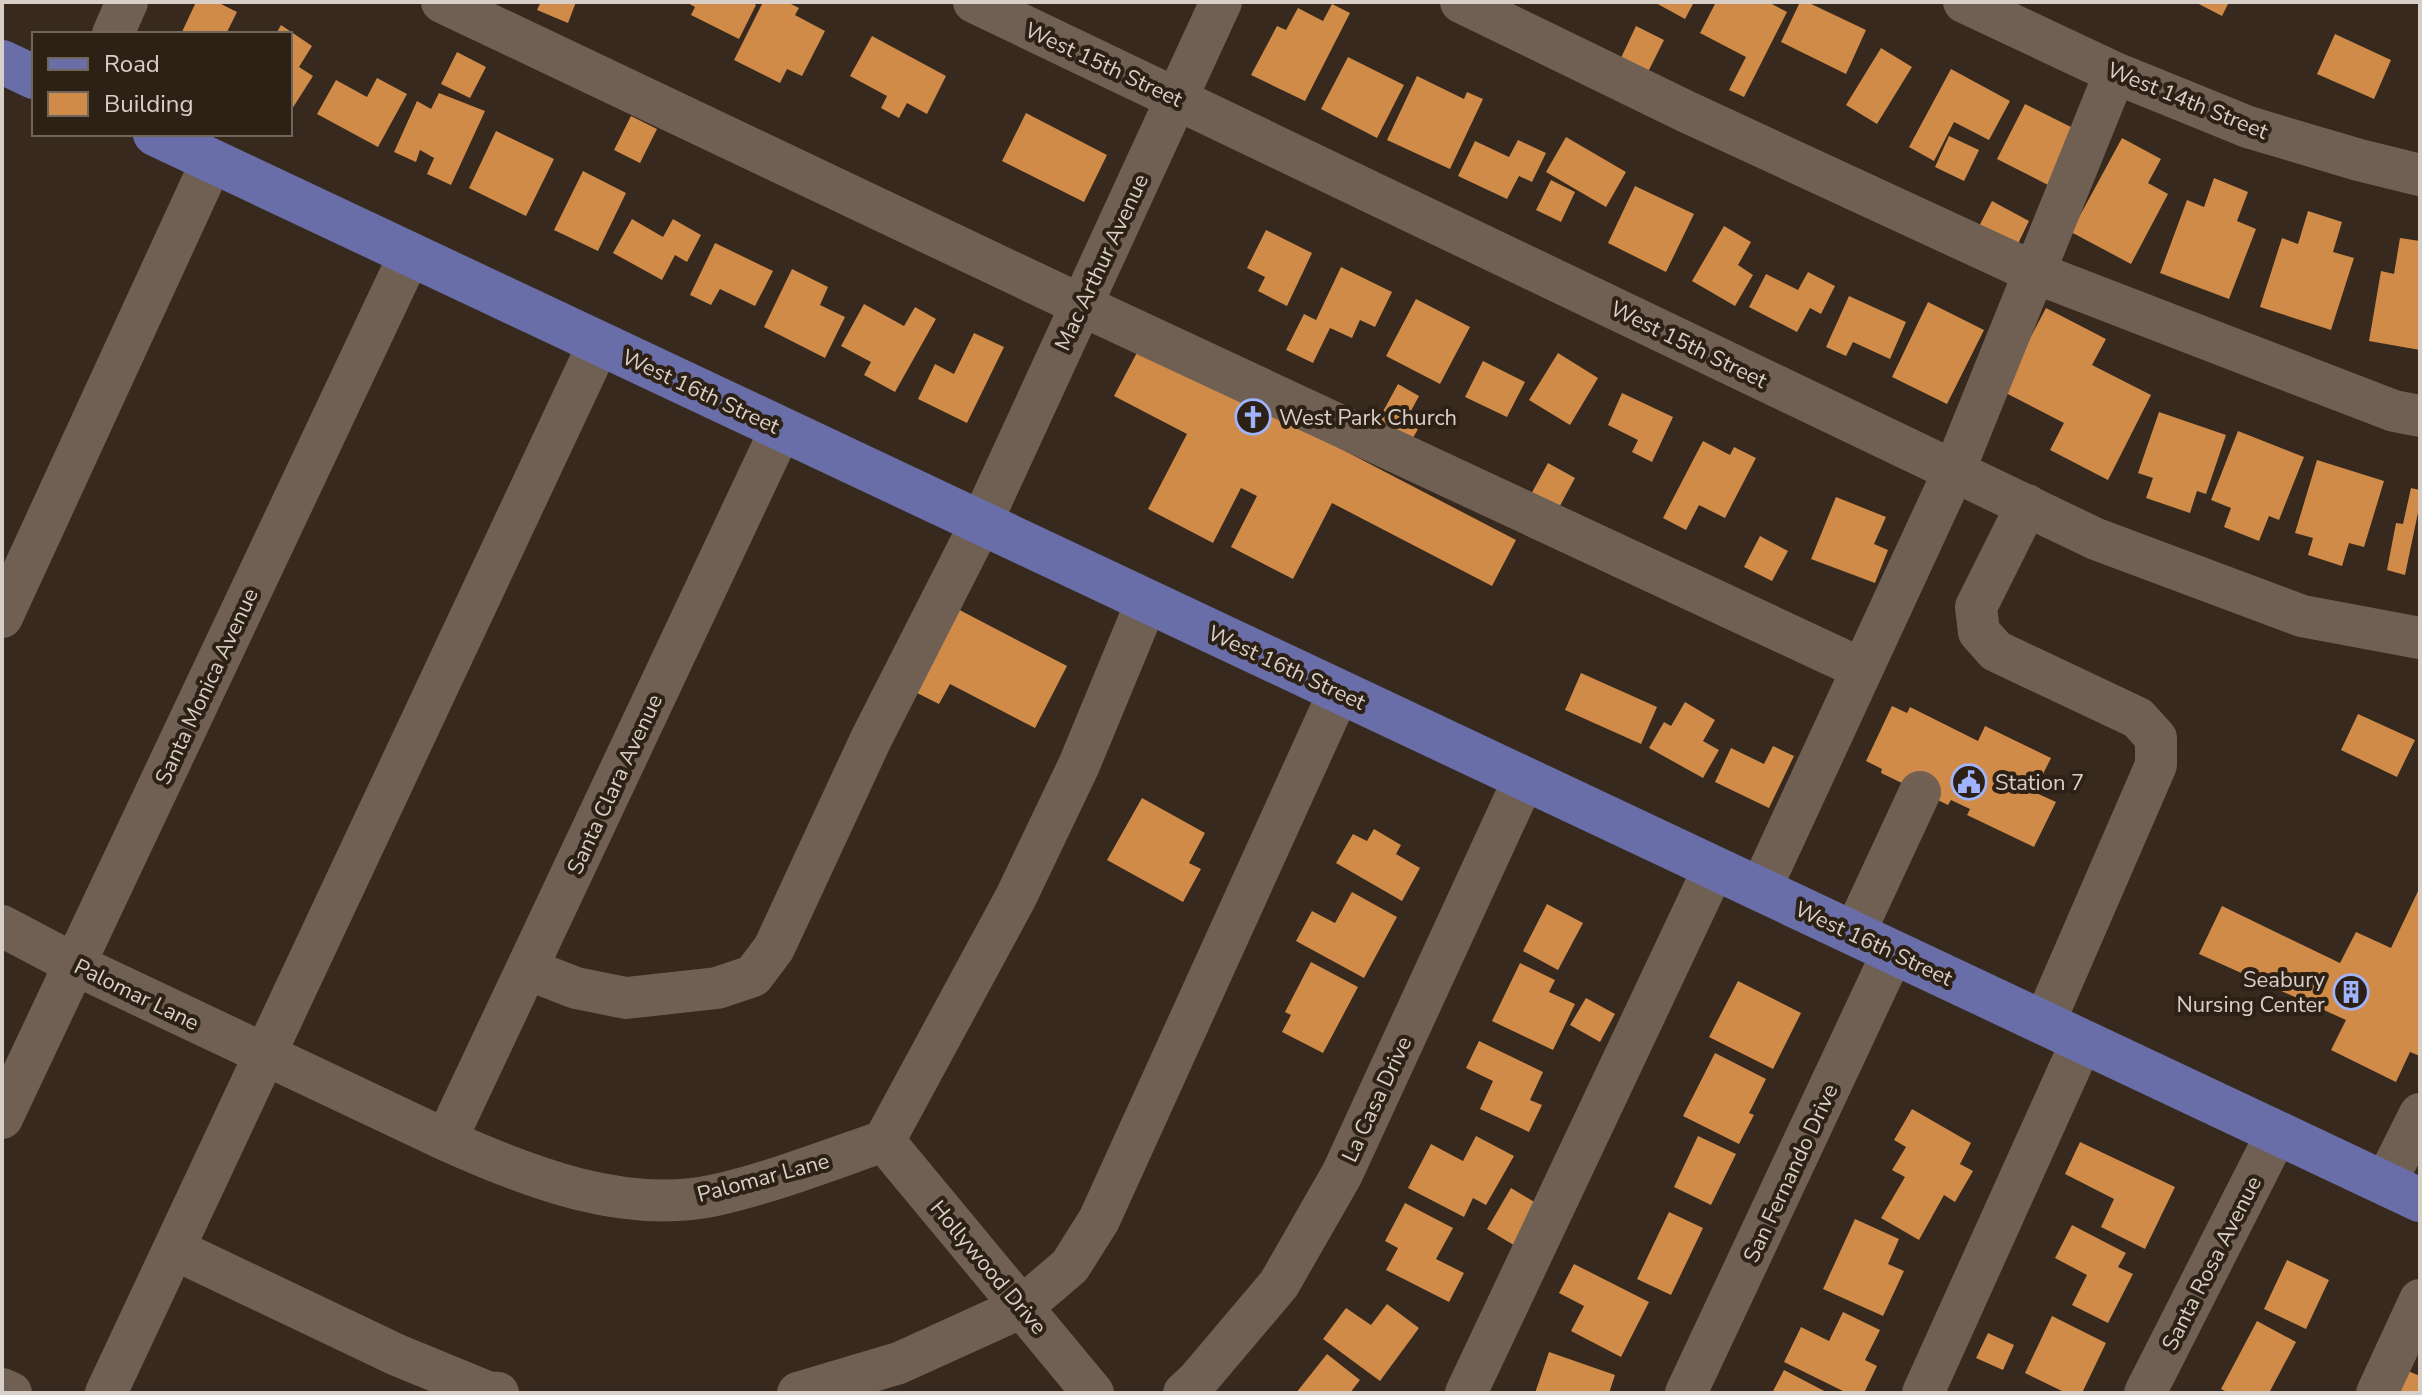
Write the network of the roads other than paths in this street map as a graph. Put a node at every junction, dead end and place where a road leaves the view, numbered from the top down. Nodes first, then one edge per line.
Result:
1 (127, 2) edge
2 (442, 2) edge
3 (974, 2) edge
4 (1221, 2) edge
5 (1461, 2) edge
6 (1964, 2) edge
7 (114, 32) edge
8 (2, 62) edge
9 (2115, 73) junction
10 (32, 76) edge
11 (1176, 98) junction
12 (159, 136) edge
13 (212, 161) junction
14 (2420, 175) edge
15 (410, 254) junction
16 (2033, 272) junction
17 (1081, 305) junction
18 (599, 343) junction
19 (2420, 416) edge
20 (781, 429) junction
21 (1954, 471) junction
22 (2027, 505) junction
23 (981, 523) junction
24 (1147, 601) junction
25 (2, 617) edge
26 (2420, 638) edge
27 (1862, 669) junction
28 (1339, 692) junction
29 (1524, 779) junction
30 (1920, 792) dead end
31 (1714, 868) junction
32 (1760, 890) junction
33 (2, 926) edge
34 (1874, 943) junction
35 (74, 964) junction
36 (527, 969) junction
37 (2063, 1032) junction
38 (265, 1055) junction
39 (2420, 1114) edge
40 (2, 1118) edge
41 (2277, 1133) junction
42 (446, 1140) junction
43 (884, 1141) junction
44 (2403, 1192) edge
45 (174, 1249) junction
46 (2420, 1300) edge
47 (1022, 1307) junction
48 (2, 1389) edge
49 (11, 1393) edge
50 (106, 1393) edge
51 (498, 1393) edge
52 (798, 1393) edge
53 (1093, 1393) edge
54 (1184, 1393) edge
55 (1466, 1393) edge
56 (1686, 1393) edge
57 (1923, 1393) edge
58 (2145, 1393) edge
59 (2377, 1393) edge

1 - 7 street
2 - 17 street
3 - 11 street, West 15th Street
4 - 11 street, Mac Arthur Avenue
5 - 16 street
6 - 9 street, West 14th Street
8 - 10 main road
9 - 14 street, West 14th Street
9 - 16 street
11 - 17 street, Mac Arthur Avenue
11 - 21 street, West 15th Street
12 - 13 main road, West 16th Street
13 - 15 main road, West 16th Street
13 - 25 street
15 - 18 main road, West 16th Street
15 - 35 street, Santa Monica Avenue
16 - 19 street
16 - 21 street
17 - 23 street, Mac Arthur Avenue
17 - 27 street
18 - 20 main road, West 16th Street
18 - 38 street
20 - 23 main road, West 16th Street
20 - 36 street, Santa Clara Avenue
21 - 22 street, West 15th Street
21 - 27 street
22 - 26 street, West 15th Street
22 - 37 street
23 - 24 main road, West 16th Street
23 - 36 street, Mac Arthur Avenue
24 - 28 main road, West 16th Street
24 - 43 street
27 - 32 street
28 - 29 main road, West 16th Street
28 - 47 street
29 - 31 main road, West 16th Street
29 - 54 street, La Casa Drive
30 - 34 street, San Fernando Drive
31 - 32 main road, West 16th Street
31 - 55 street
32 - 34 main road, West 16th Street
33 - 35 street, Palomar Lane
34 - 37 main road, West 16th Street
34 - 56 street, San Fernando Drive
35 - 38 street, Palomar Lane
35 - 40 street, Santa Monica Avenue
36 - 42 street, Santa Clara Avenue
37 - 41 main road, West 16th Street
37 - 57 street
38 - 42 street, Palomar Lane
38 - 45 street
39 - 44 street
41 - 44 main road, West 16th Street
41 - 58 street, Santa Rosa Avenue
42 - 43 street, Palomar Lane
43 - 47 street, Hollywood Drive
45 - 50 street
45 - 51 street
46 - 59 street
47 - 52 street
47 - 53 street, Hollywood Drive
48 - 49 street

